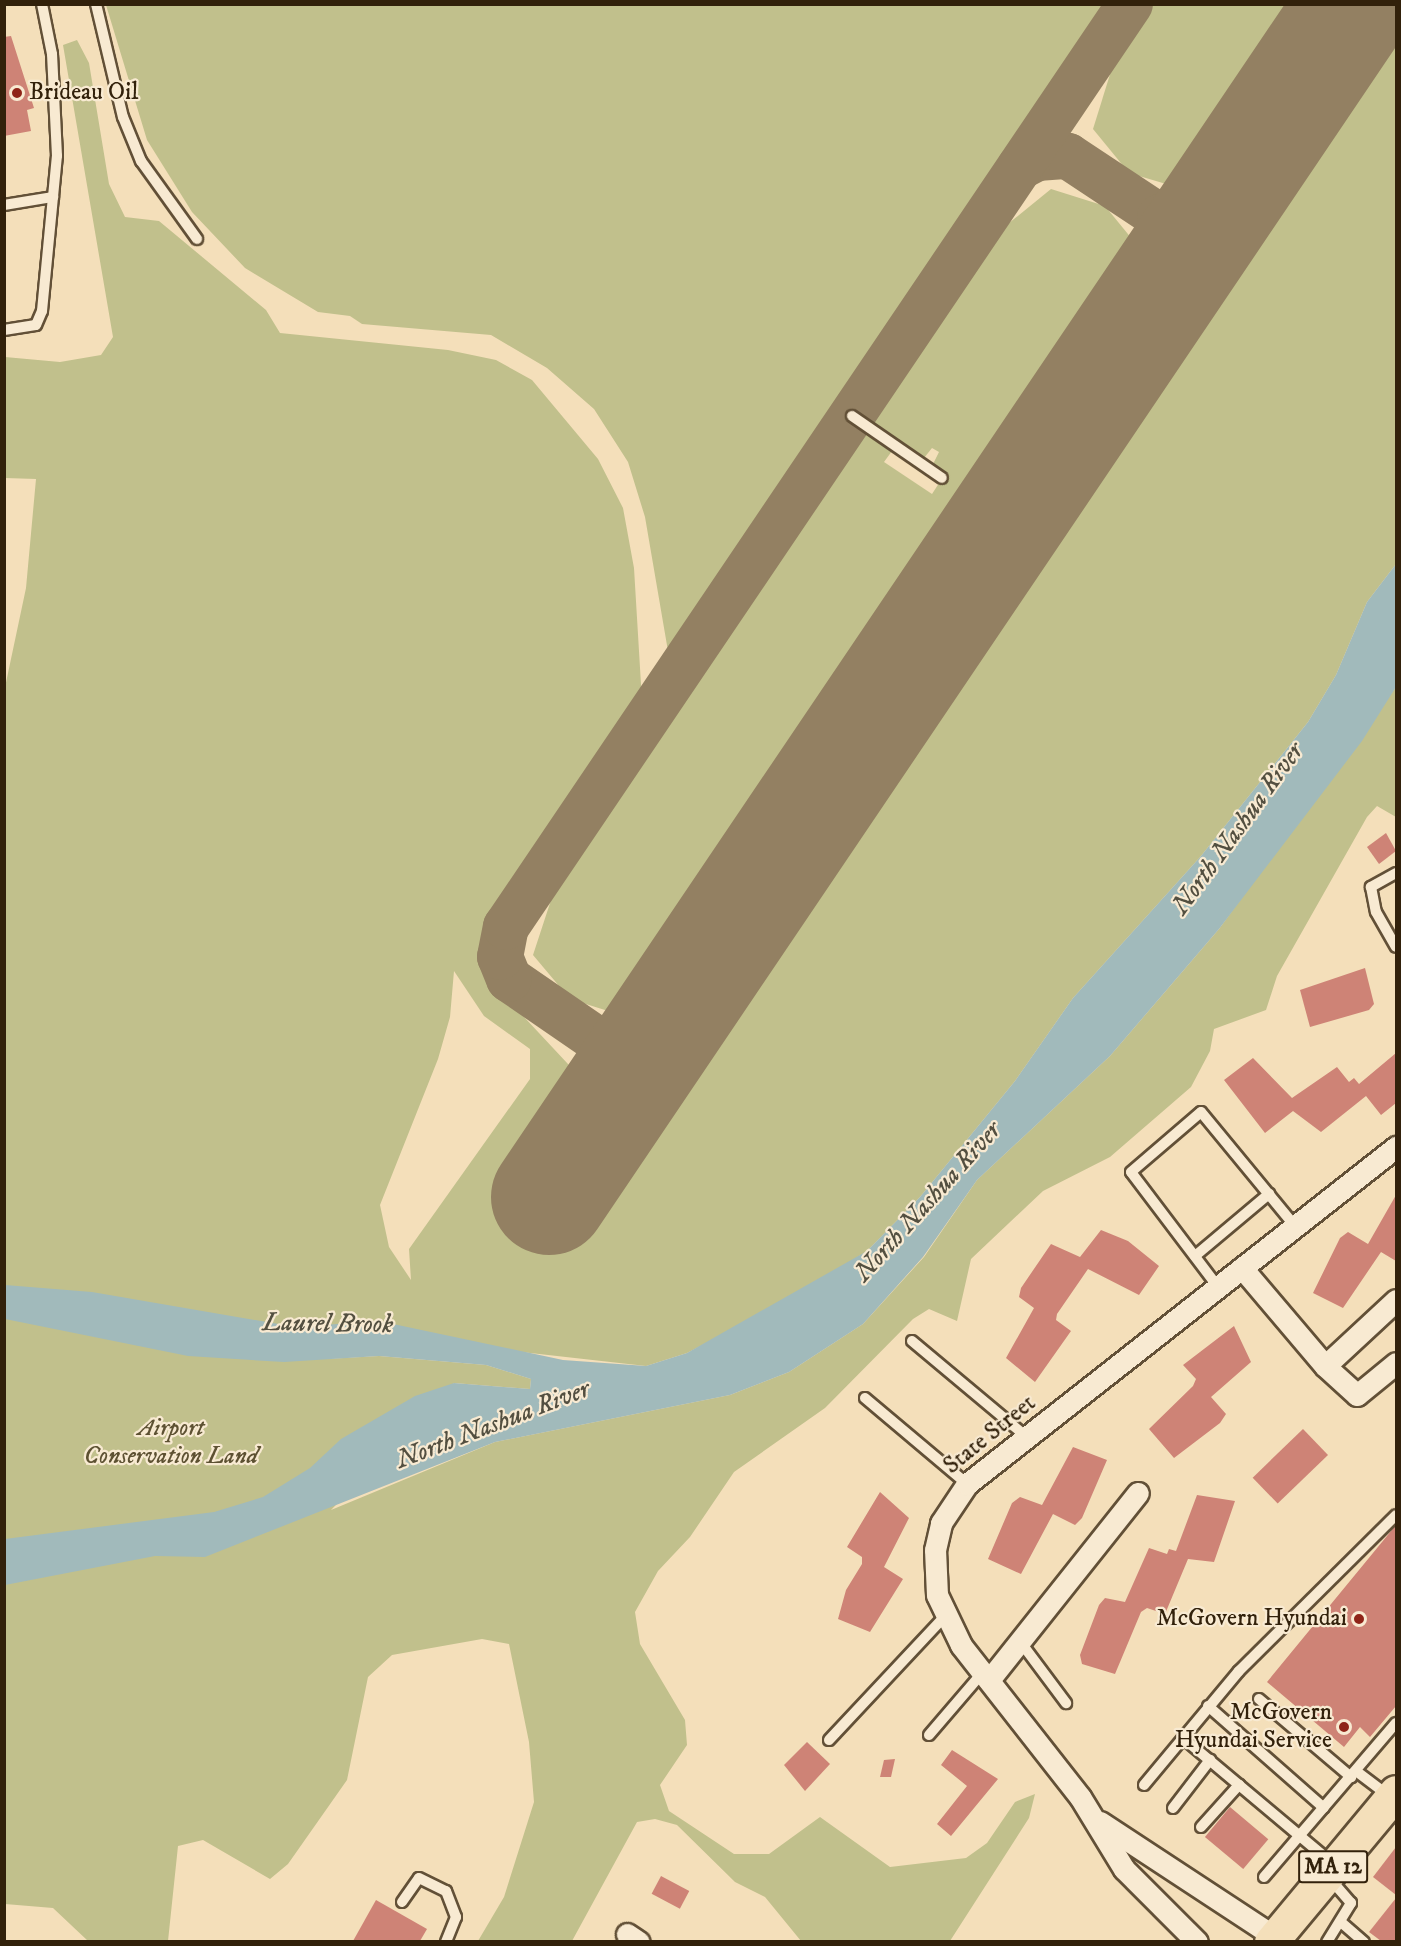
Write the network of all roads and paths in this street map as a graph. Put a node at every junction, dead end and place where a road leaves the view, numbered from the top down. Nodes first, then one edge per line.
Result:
1 (42, 4) edge
2 (96, 4) edge
3 (53, 198) junction
4 (4, 206) edge
5 (197, 239) dead end
6 (4, 330) edge
7 (852, 416) dead end
8 (942, 478) dead end
9 (1396, 873) edge
10 (1396, 947) edge
11 (1396, 1147) edge
12 (1269, 1194) junction
13 (1295, 1226) junction
14 (1195, 1256) junction
15 (1242, 1268) junction
16 (1218, 1287) junction
17 (1396, 1300) edge
18 (912, 1341) dead end
19 (1396, 1363) edge
20 (1325, 1366) junction
21 (865, 1398) dead end
22 (1027, 1437) junction
23 (967, 1484) junction
24 (1138, 1492) dead end
25 (1396, 1515) edge
26 (944, 1617) junction
27 (1022, 1644) junction
28 (986, 1676) junction
29 (1259, 1699) dead end
30 (1066, 1703) dead end
31 (1208, 1706) junction
32 (1396, 1723) edge
33 (929, 1735) dead end
34 (1183, 1738) junction
35 (829, 1740) dead end
36 (1210, 1760) junction
37 (1354, 1774) junction
38 (1144, 1785) dead end
39 (1239, 1785) junction
40 (1394, 1795) edge
41 (1173, 1808) dead end
42 (1324, 1808) junction
43 (1094, 1818) junction
44 (1201, 1827) dead end
45 (1299, 1837) junction
46 (1330, 1870) junction
47 (1264, 1877) dead end
48 (402, 1902) dead end
49 (1342, 1923) junction
50 (1273, 1939) edge
51 (446, 1941) edge
52 (1197, 1941) edge
53 (1327, 1941) edge
54 (1365, 1941) edge

1 - 3 lane
2 - 5 lane
3 - 4 lane
3 - 6 lane
7 - 8 lane
9 - 10 lane
11 - 13 street, State Street
12 - 13 lane
12 - 14 lane
12 - 14 lane
13 - 15 street, State Street
14 - 16 lane
15 - 16 street, State Street
15 - 20 street
16 - 22 street, State Street
17 - 20 street
18 - 22 lane
19 - 20 street
21 - 23 lane
22 - 23 street, State Street
23 - 26 street, State Street
24 - 27 street
25 - 31 lane
26 - 28 street, State Street
26 - 35 lane
27 - 28 street
27 - 30 lane
28 - 33 lane
28 - 43 street, State Street
29 - 37 lane
31 - 34 lane
31 - 42 lane
32 - 37 lane
34 - 36 lane
34 - 38 lane
36 - 39 lane
36 - 41 lane
37 - 40 lane
37 - 42 lane
39 - 44 lane
39 - 45 lane
40 - 46 highway, MA 12
42 - 45 lane
43 - 50 street
43 - 52 street, State Street
45 - 46 lane
45 - 47 lane
46 - 49 lane
46 - 50 highway, MA 12
48 - 51 lane
49 - 53 lane
49 - 54 lane

